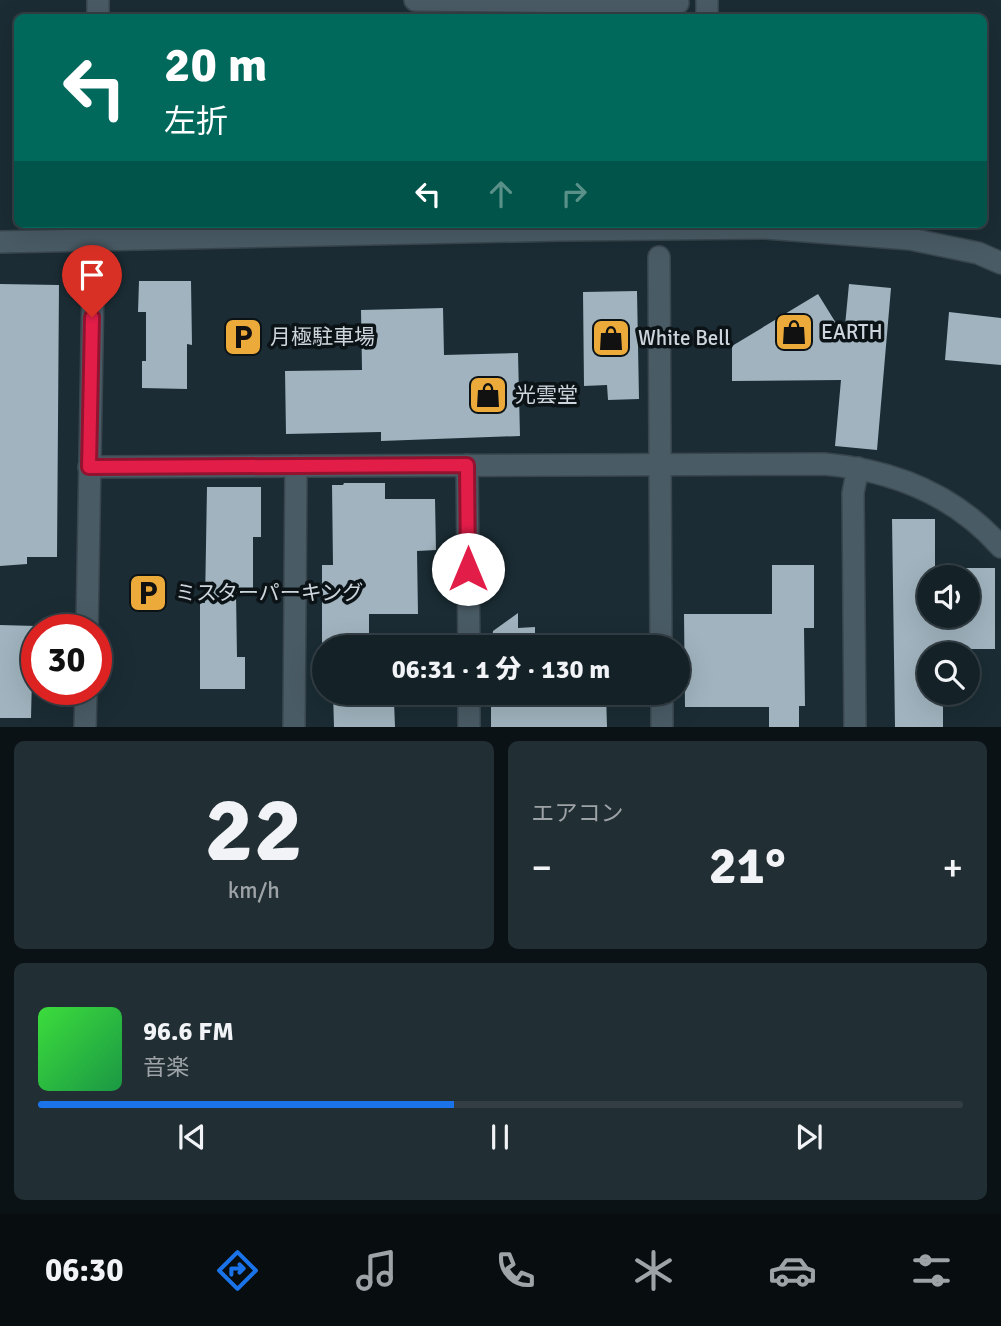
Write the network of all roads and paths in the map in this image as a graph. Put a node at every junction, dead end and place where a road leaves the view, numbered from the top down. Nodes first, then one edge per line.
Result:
1 (415, 0) edge
2 (678, 3) dead end
3 (463, 228) edge
4 (754, 228) edge
5 (93, 231) edge
6 (0, 242) edge
7 (659, 257) dead end
8 (1001, 263) edge
9 (660, 463) junction
10 (467, 465) junction
11 (296, 466) junction
12 (89, 467) junction
13 (858, 468) junction
14 (1001, 547) edge
15 (87, 614) edge
16 (469, 635) edge
17 (661, 635) edge
18 (86, 705) edge
19 (469, 705) edge
20 (662, 705) edge
21 (85, 727) edge
22 (294, 727) edge
23 (469, 727) edge
24 (662, 727) edge
25 (855, 727) edge

1 - 2 street
3 - 5 street
4 - 8 street
5 - 6 street
5 - 12 street
7 - 9 street
9 - 10 street
9 - 13 street
9 - 17 street
10 - 11 street
10 - 16 street
11 - 12 street
11 - 22 street
12 - 15 street
13 - 14 street
13 - 25 street
18 - 21 street
19 - 23 street
20 - 24 street

